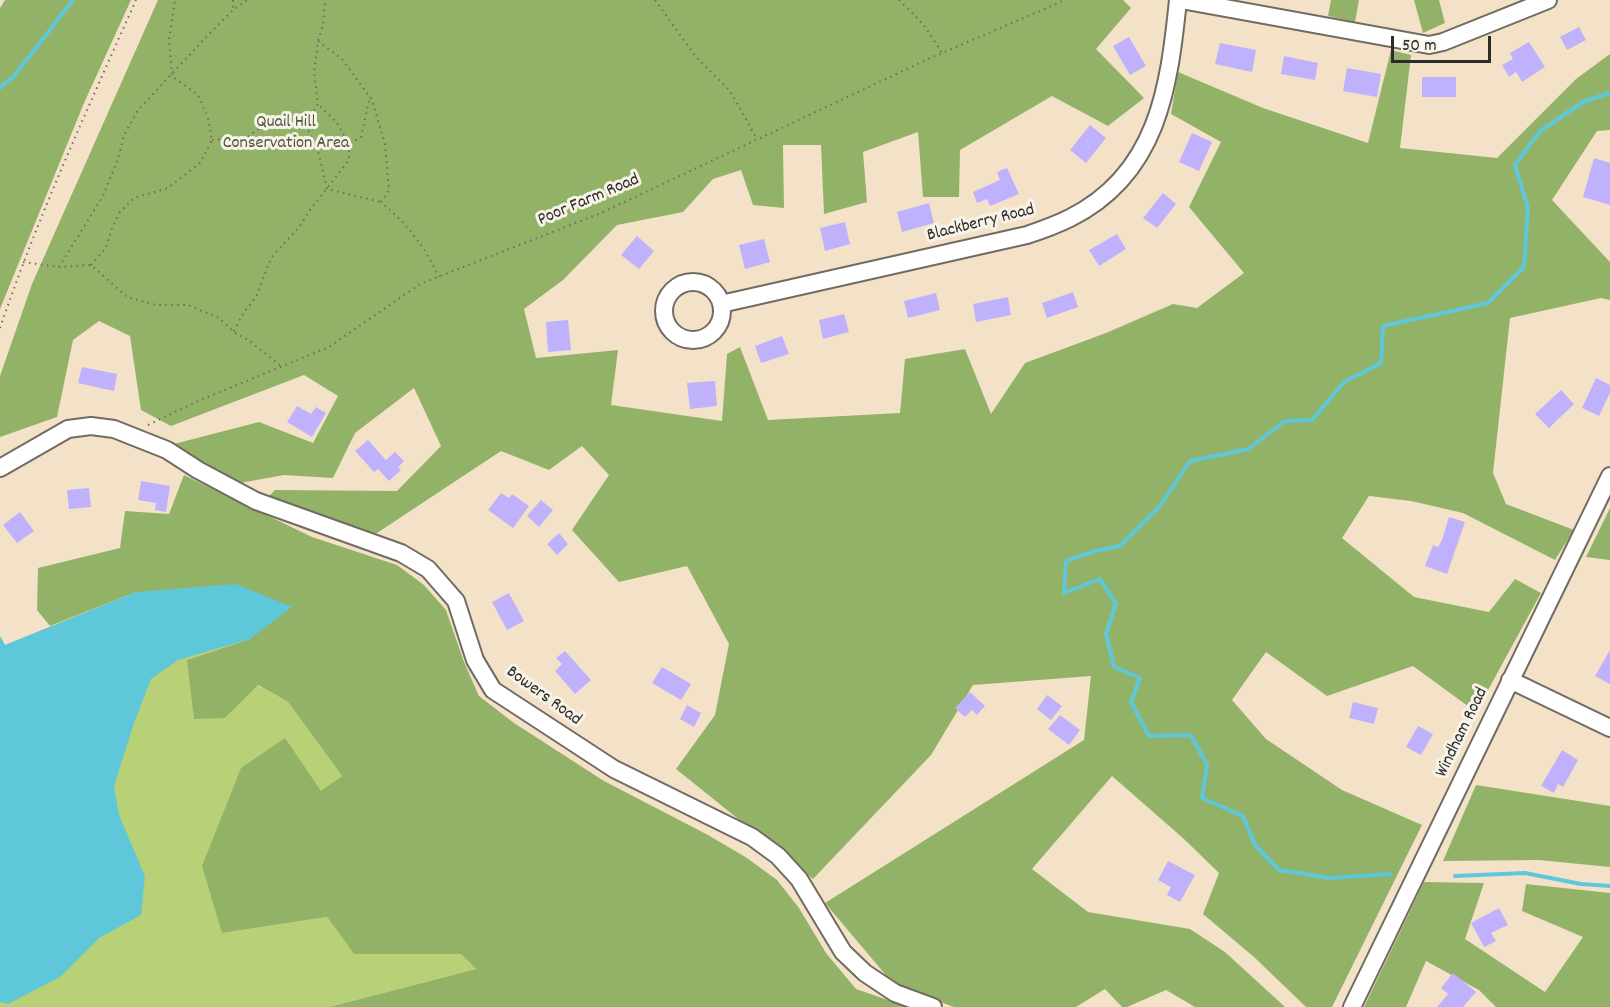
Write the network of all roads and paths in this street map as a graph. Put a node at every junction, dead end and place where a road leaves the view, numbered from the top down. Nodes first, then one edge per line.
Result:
1 (136, 0) edge
2 (175, 0) edge
3 (233, 0) edge
4 (247, 0) edge
5 (325, 0) edge
6 (655, 0) edge
7 (898, 0) edge
8 (1065, 0) edge
9 (1179, 0) edge
10 (1548, 0) edge
11 (1239, 5) edge
12 (233, 10) junction
13 (318, 41) junction
14 (942, 52) junction
15 (172, 76) junction
16 (370, 96) junction
17 (318, 104) junction
18 (306, 125) junction
19 (757, 139) junction
20 (212, 140) junction
21 (349, 144) junction
22 (327, 189) junction
23 (381, 202) junction
24 (22, 262) junction
25 (92, 265) junction
26 (59, 267) junction
27 (439, 277) junction
28 (720, 304) dead end
29 (0, 328) edge
30 (234, 332) junction
31 (281, 366) junction
32 (129, 434) junction
33 (0, 468) edge
34 (1610, 476) edge
35 (1510, 680) junction
36 (1610, 728) edge
37 (933, 1007) edge
38 (1352, 1007) edge

1 - 24 path
2 - 15 path
3 - 12 path
4 - 12 path
5 - 13 path
6 - 19 path
7 - 14 path
8 - 14 path, Poor Farm Road
9 - 11 street
9 - 28 street, Blackberry Road
10 - 11 street
12 - 15 path
13 - 16 path
13 - 17 path
14 - 19 path, Poor Farm Road
15 - 20 path
15 - 26 path
16 - 21 path
16 - 23 path
17 - 18 path
17 - 21 path
18 - 20 path
18 - 22 path
19 - 27 path, Poor Farm Road
20 - 25 path
21 - 22 path
22 - 23 path
22 - 30 path
23 - 27 path
24 - 26 path
24 - 29 path
25 - 26 path
25 - 30 path
27 - 31 path, Poor Farm Road
30 - 31 path
31 - 32 path, Poor Farm Road
32 - 33 street, Bowers Road
32 - 37 street, Bowers Road
34 - 35 street, Windham Road
35 - 36 street
35 - 38 street, Windham Road

